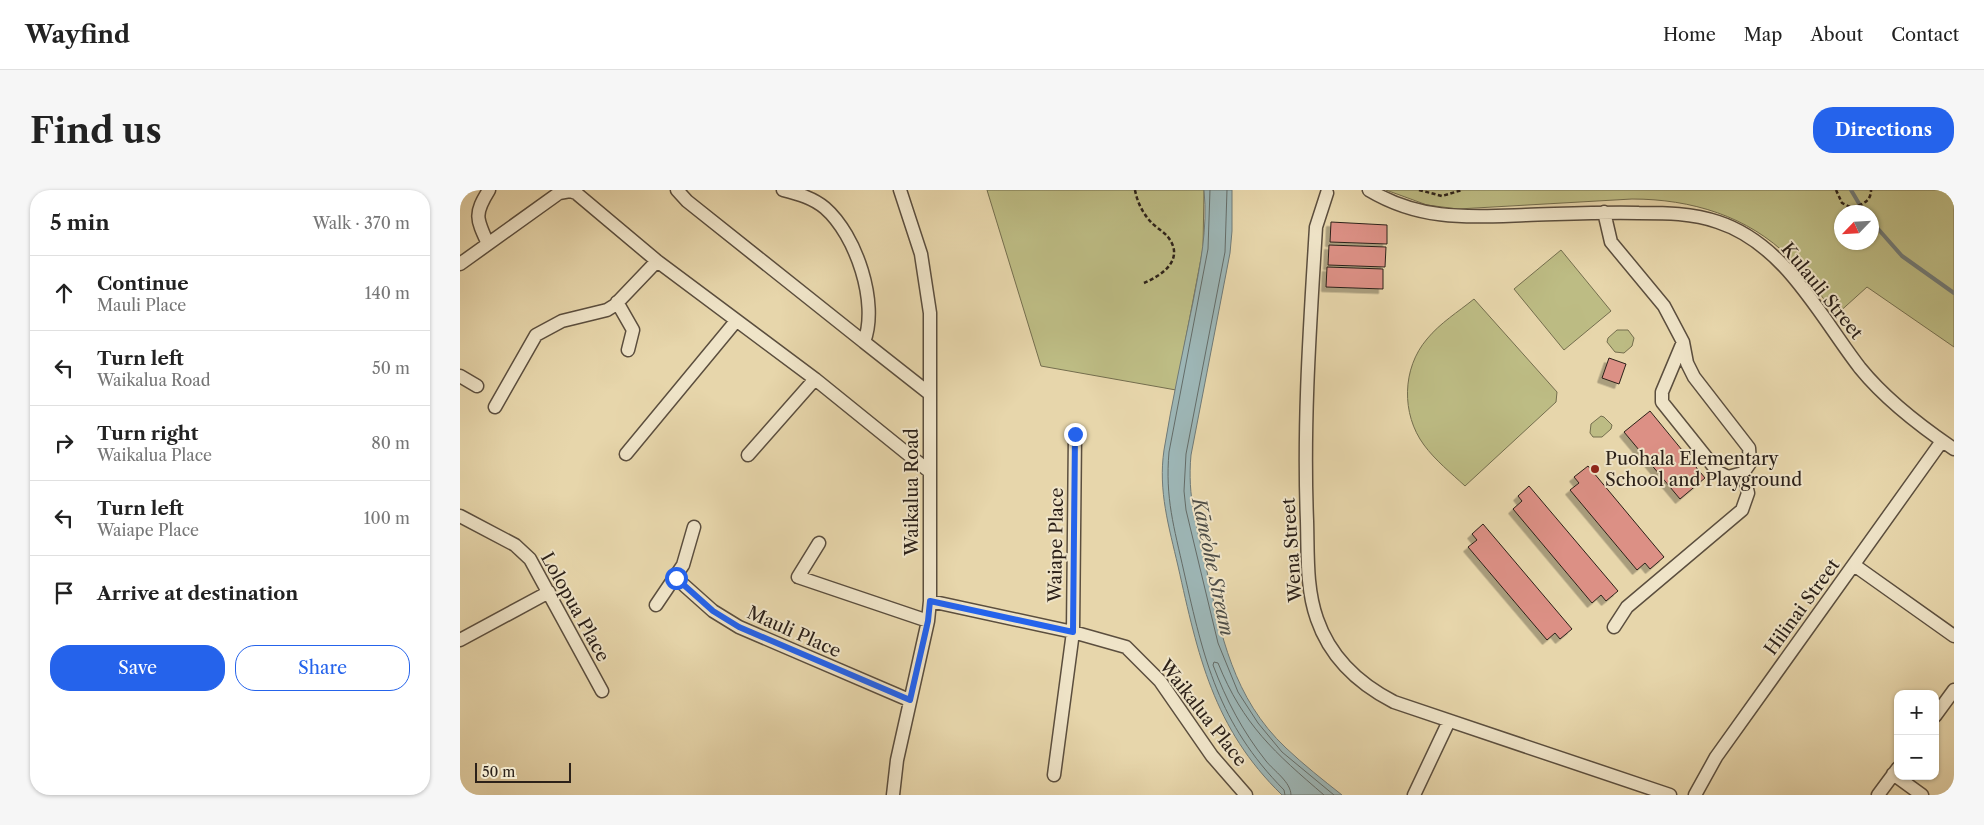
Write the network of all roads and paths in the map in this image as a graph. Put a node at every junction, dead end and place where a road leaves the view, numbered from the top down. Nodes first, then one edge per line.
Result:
1 (489, 190) edge
2 (677, 190) edge
3 (784, 190) edge
4 (900, 190) edge
5 (1135, 190) edge
6 (1369, 190) edge
7 (1419, 190) edge
8 (1462, 190) edge
9 (1836, 190) edge
10 (1871, 190) edge
11 (1327, 192) dead end
12 (1604, 212) junction
13 (488, 244) junction
14 (657, 261) junction
15 (460, 264) edge
16 (1144, 283) dead end
17 (617, 302) junction
18 (736, 321) junction
19 (864, 342) junction
20 (1683, 342) junction
21 (628, 350) dead end
22 (460, 376) edge
23 (815, 379) junction
24 (477, 386) dead end
25 (930, 394) junction
26 (495, 406) dead end
27 (1075, 434) dead end
28 (1942, 441) junction
29 (1954, 449) edge
30 (626, 454) dead end
31 (748, 455) dead end
32 (930, 472) junction
33 (1743, 473) junction
34 (460, 516) edge
35 (694, 528) dead end
36 (819, 544) dead end
37 (1854, 565) junction
38 (676, 578) junction
39 (549, 592) junction
40 (930, 601) junction
41 (656, 605) dead end
42 (928, 621) junction
43 (1614, 628) dead end
44 (1073, 632) junction
45 (1954, 636) edge
46 (460, 640) edge
47 (1954, 690) edge
48 (602, 691) dead end
49 (910, 700) junction
50 (1939, 711) edge
51 (1449, 721) junction
52 (1894, 772) edge
53 (1054, 775) dead end
54 (1905, 780) edge
55 (893, 795) edge
56 (1246, 795) edge
57 (1414, 795) edge
58 (1670, 795) edge
59 (1695, 795) edge
60 (1878, 795) edge
61 (1922, 795) edge

1 - 13 street
2 - 19 street
3 - 19 street
4 - 25 street, Waikalua Road
5 - 16 path
6 - 12 street, Kulauli Street
7 - 8 path
9 - 10 path
11 - 51 street, Wena Street
12 - 20 street
12 - 28 street, Kulauli Street
13 - 14 street
13 - 15 street
14 - 17 street
14 - 18 street
17 - 21 street
17 - 26 street
18 - 23 street
18 - 30 street
19 - 25 street
20 - 33 street
20 - 33 street
22 - 24 street
23 - 31 street
23 - 32 street
25 - 32 street, Waikalua Road
27 - 44 street, Waiape Place
28 - 29 street, Kulauli Street
28 - 37 street, Hilinai Street
32 - 40 street, Waikalua Road
33 - 43 street
34 - 39 street, Lolopua Place
35 - 38 street
36 - 42 street
37 - 45 street
37 - 59 street, Hilinai Street
38 - 41 street
38 - 49 street, Mauli Place
39 - 46 street
39 - 48 street, Lolopua Place
40 - 42 street, Waikalua Road
40 - 44 street, Waikalua Place
42 - 49 street, Waikalua Road
44 - 53 street, Waiape Place
44 - 56 street, Waikalua Place
47 - 50 street
49 - 55 street, Waikalua Road
51 - 57 street
51 - 58 street, Wena Street
52 - 60 street
54 - 61 street

